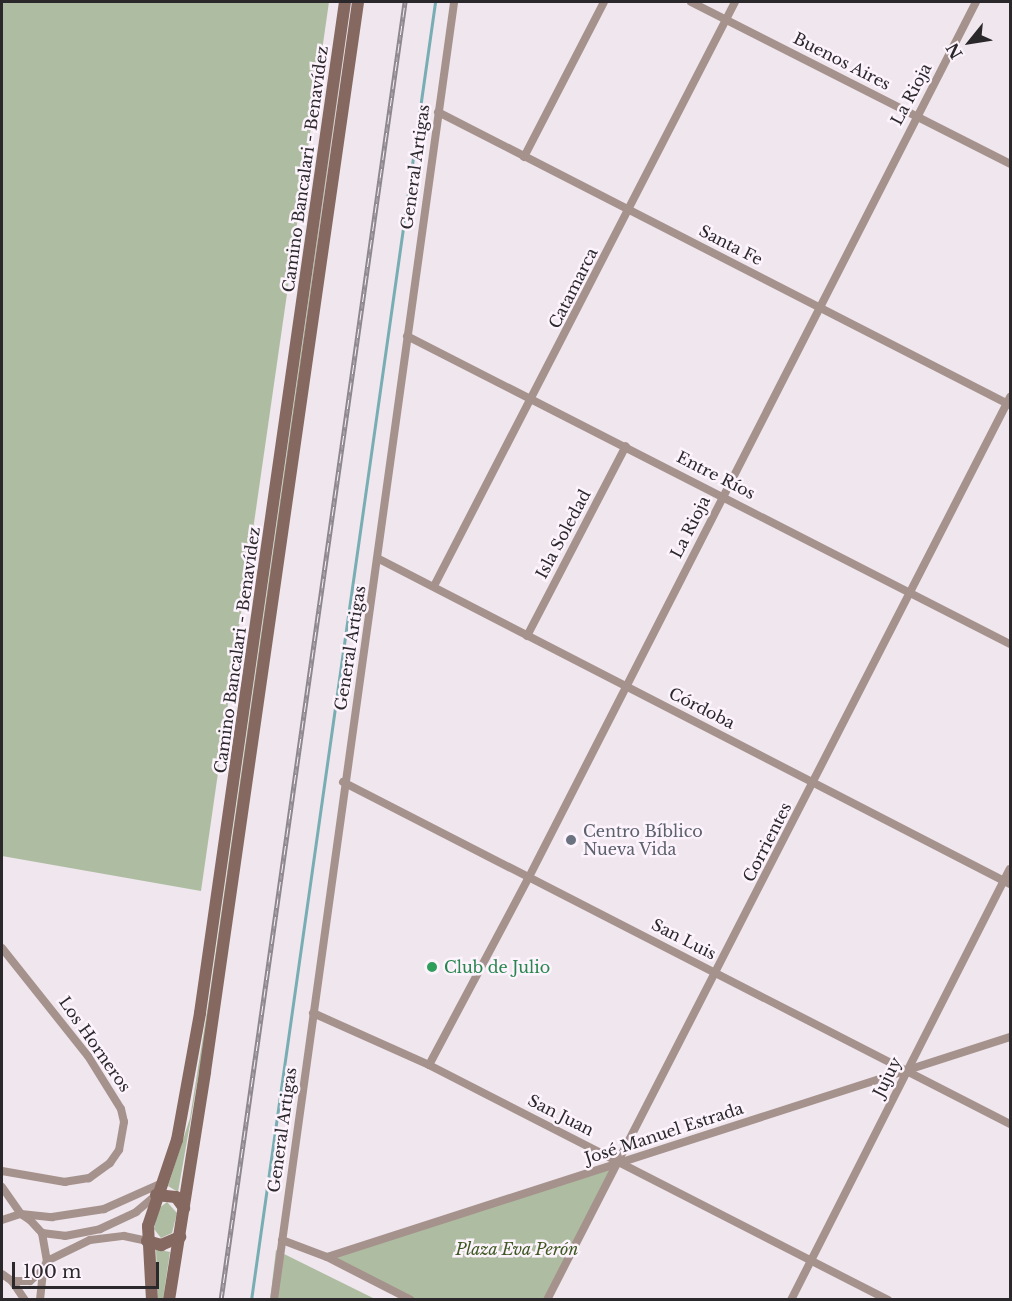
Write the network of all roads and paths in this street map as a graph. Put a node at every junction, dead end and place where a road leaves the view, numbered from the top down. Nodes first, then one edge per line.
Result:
1 (345, 2) edge
2 (358, 2) edge
3 (454, 2) edge
4 (604, 2) edge
5 (692, 2) edge
6 (735, 2) edge
7 (976, 2) edge
8 (726, 19) junction
9 (438, 112) junction
10 (916, 115) junction
11 (524, 157) junction
12 (1011, 164) edge
13 (629, 210) junction
14 (820, 306) junction
15 (407, 336) junction
16 (533, 400) junction
17 (1009, 402) edge
18 (626, 446) junction
19 (723, 496) junction
20 (379, 559) junction
21 (434, 586) junction
22 (911, 592) junction
23 (527, 636) junction
24 (1011, 644) edge
25 (625, 685) junction
26 (343, 782) junction
27 (814, 782) junction
28 (1011, 869) edge
29 (529, 877) junction
30 (1007, 883) edge
31 (2, 948) edge
32 (716, 972) junction
33 (313, 1013) junction
34 (1011, 1037) edge
35 (429, 1065) junction
36 (907, 1071) junction
37 (1011, 1124) edge
38 (620, 1162) junction
39 (2, 1171) edge
40 (2, 1187) edge
41 (158, 1190) junction
42 (184, 1208) junction
43 (21, 1214) junction
44 (2, 1220) edge
45 (42, 1233) junction
46 (180, 1237) junction
47 (282, 1240) junction
48 (147, 1241) junction
49 (327, 1257) junction
50 (811, 1260) junction
51 (46, 1261) junction
52 (43, 1270) junction
53 (2, 1274) edge
54 (12, 1281) junction
55 (24, 1299) edge
56 (40, 1299) edge
57 (152, 1299) edge
58 (169, 1299) edge
59 (274, 1299) edge
60 (411, 1299) edge
61 (548, 1299) edge
62 (791, 1299) edge
63 (888, 1299) edge

1 - 41 main road, Camino Bancalari - Benavídez
2 - 42 main road, Camino Bancalari - Benavídez
3 - 9 street, General Artigas
4 - 11 street
5 - 8 street, Buenos Aires
6 - 8 street, Catamarca
7 - 10 street, La Rioja
8 - 10 street, Buenos Aires
8 - 13 street, Catamarca
9 - 11 street, Santa Fe
9 - 15 street, General Artigas
10 - 12 street, Buenos Aires
10 - 14 street, La Rioja
11 - 13 street, Santa Fe
13 - 14 street, Santa Fe
13 - 16 street, Catamarca
14 - 17 street, Santa Fe
14 - 19 street, La Rioja
15 - 16 street, Entre Ríos
15 - 20 street, General Artigas
16 - 18 street, Entre Ríos
16 - 21 street, Catamarca
17 - 22 street, Corrientes
18 - 19 street, Entre Ríos
18 - 23 street, Isla Soledad
19 - 22 street, Entre Ríos
19 - 25 street, La Rioja
20 - 21 street, Córdoba
20 - 26 street, General Artigas
21 - 23 street, Córdoba
22 - 24 street, Entre Ríos
22 - 27 street, Corrientes
23 - 25 street, Córdoba
25 - 27 street, Córdoba
25 - 29 street, La Rioja
26 - 29 street, San Luis
26 - 33 street, General Artigas
27 - 30 street, Córdoba
27 - 32 street, Corrientes
28 - 30 street, Jujuy
29 - 32 street, San Luis
29 - 35 street, La Rioja
30 - 36 street, Jujuy
31 - 39 street, Los Horneros
32 - 36 street, San Luis
32 - 38 street, Corrientes
33 - 35 street, San Juan
33 - 47 street, General Artigas
34 - 36 street, José Manuel Estrada
35 - 38 street, San Juan
36 - 37 street, San Luis
36 - 38 street, José Manuel Estrada
36 - 50 street, Jujuy
38 - 49 street, José Manuel Estrada
38 - 50 street, San Juan
38 - 61 street, Corrientes
40 - 43 street
41 - 42 main road
41 - 43 street
41 - 45 street
41 - 48 main road, Camino Bancalari - Benavídez
42 - 46 main road, Camino Bancalari - Benavídez
43 - 44 street
43 - 45 street
45 - 51 street
46 - 48 main road
46 - 58 main road, Camino Bancalari - Benavídez
47 - 49 street
47 - 59 street, General Artigas
48 - 51 street
48 - 57 main road, Camino Bancalari - Benavídez
49 - 60 street
50 - 62 street, Jujuy
50 - 63 street, San Juan
51 - 52 street
52 - 54 street
52 - 56 street
53 - 54 street
54 - 55 street

